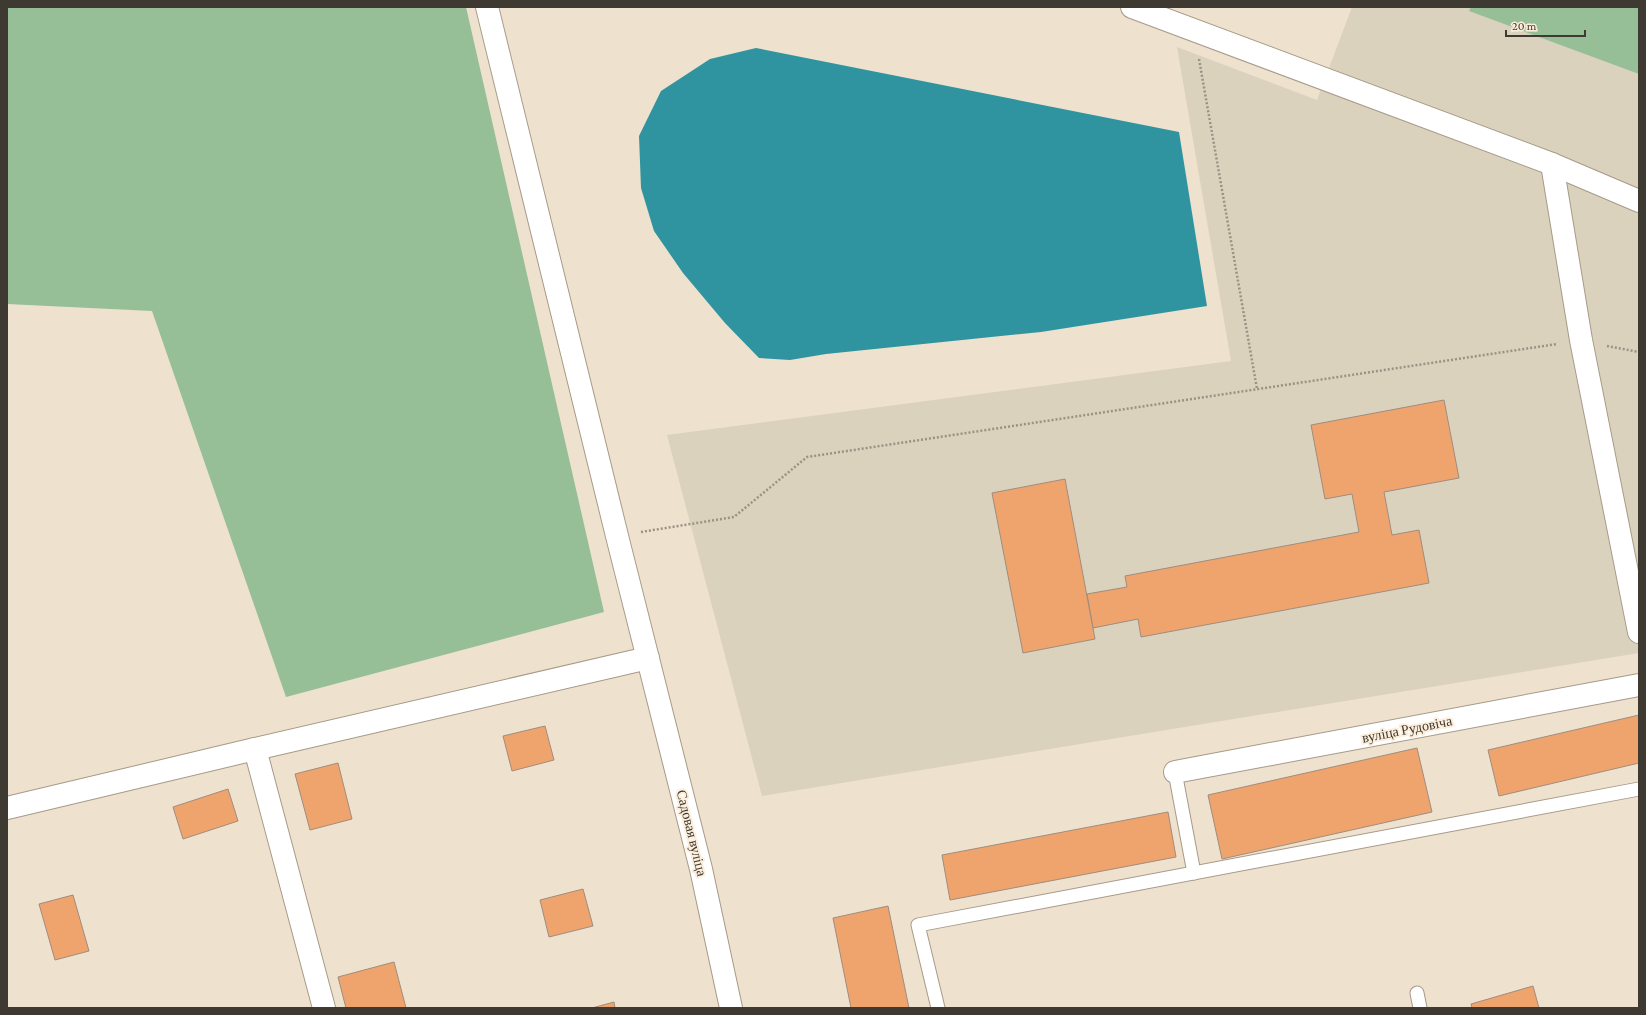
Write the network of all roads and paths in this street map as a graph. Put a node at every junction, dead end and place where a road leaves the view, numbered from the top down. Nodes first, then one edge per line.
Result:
1 (487, 7) edge
2 (1132, 7) edge
3 (1194, 29) junction
4 (1552, 164) junction
5 (1639, 201) edge
6 (1582, 340) junction
7 (1639, 352) edge
8 (1256, 389) junction
9 (617, 536) junction
10 (1639, 632) edge
11 (648, 658) junction
12 (1639, 685) edge
13 (255, 748) junction
14 (1175, 772) joint
15 (1639, 789) edge
16 (7, 808) edge
17 (1194, 873) junction
18 (1418, 993) dead end
19 (324, 1008) edge
20 (731, 1008) edge
21 (938, 1008) edge
22 (1420, 1008) edge

1 - 9 street, Садовая вуліца
2 - 3 street
3 - 4 street
3 - 8 path
4 - 5 street
4 - 6 street
6 - 7 path
6 - 8 path
6 - 10 street
8 - 9 path
9 - 11 street, Садовая вуліца
11 - 13 street
11 - 20 street, Садовая вуліца
12 - 14 street, вуліца Рудовіча
13 - 16 street
13 - 19 street
14 - 17 lane
15 - 17 lane
17 - 21 lane
18 - 22 lane

